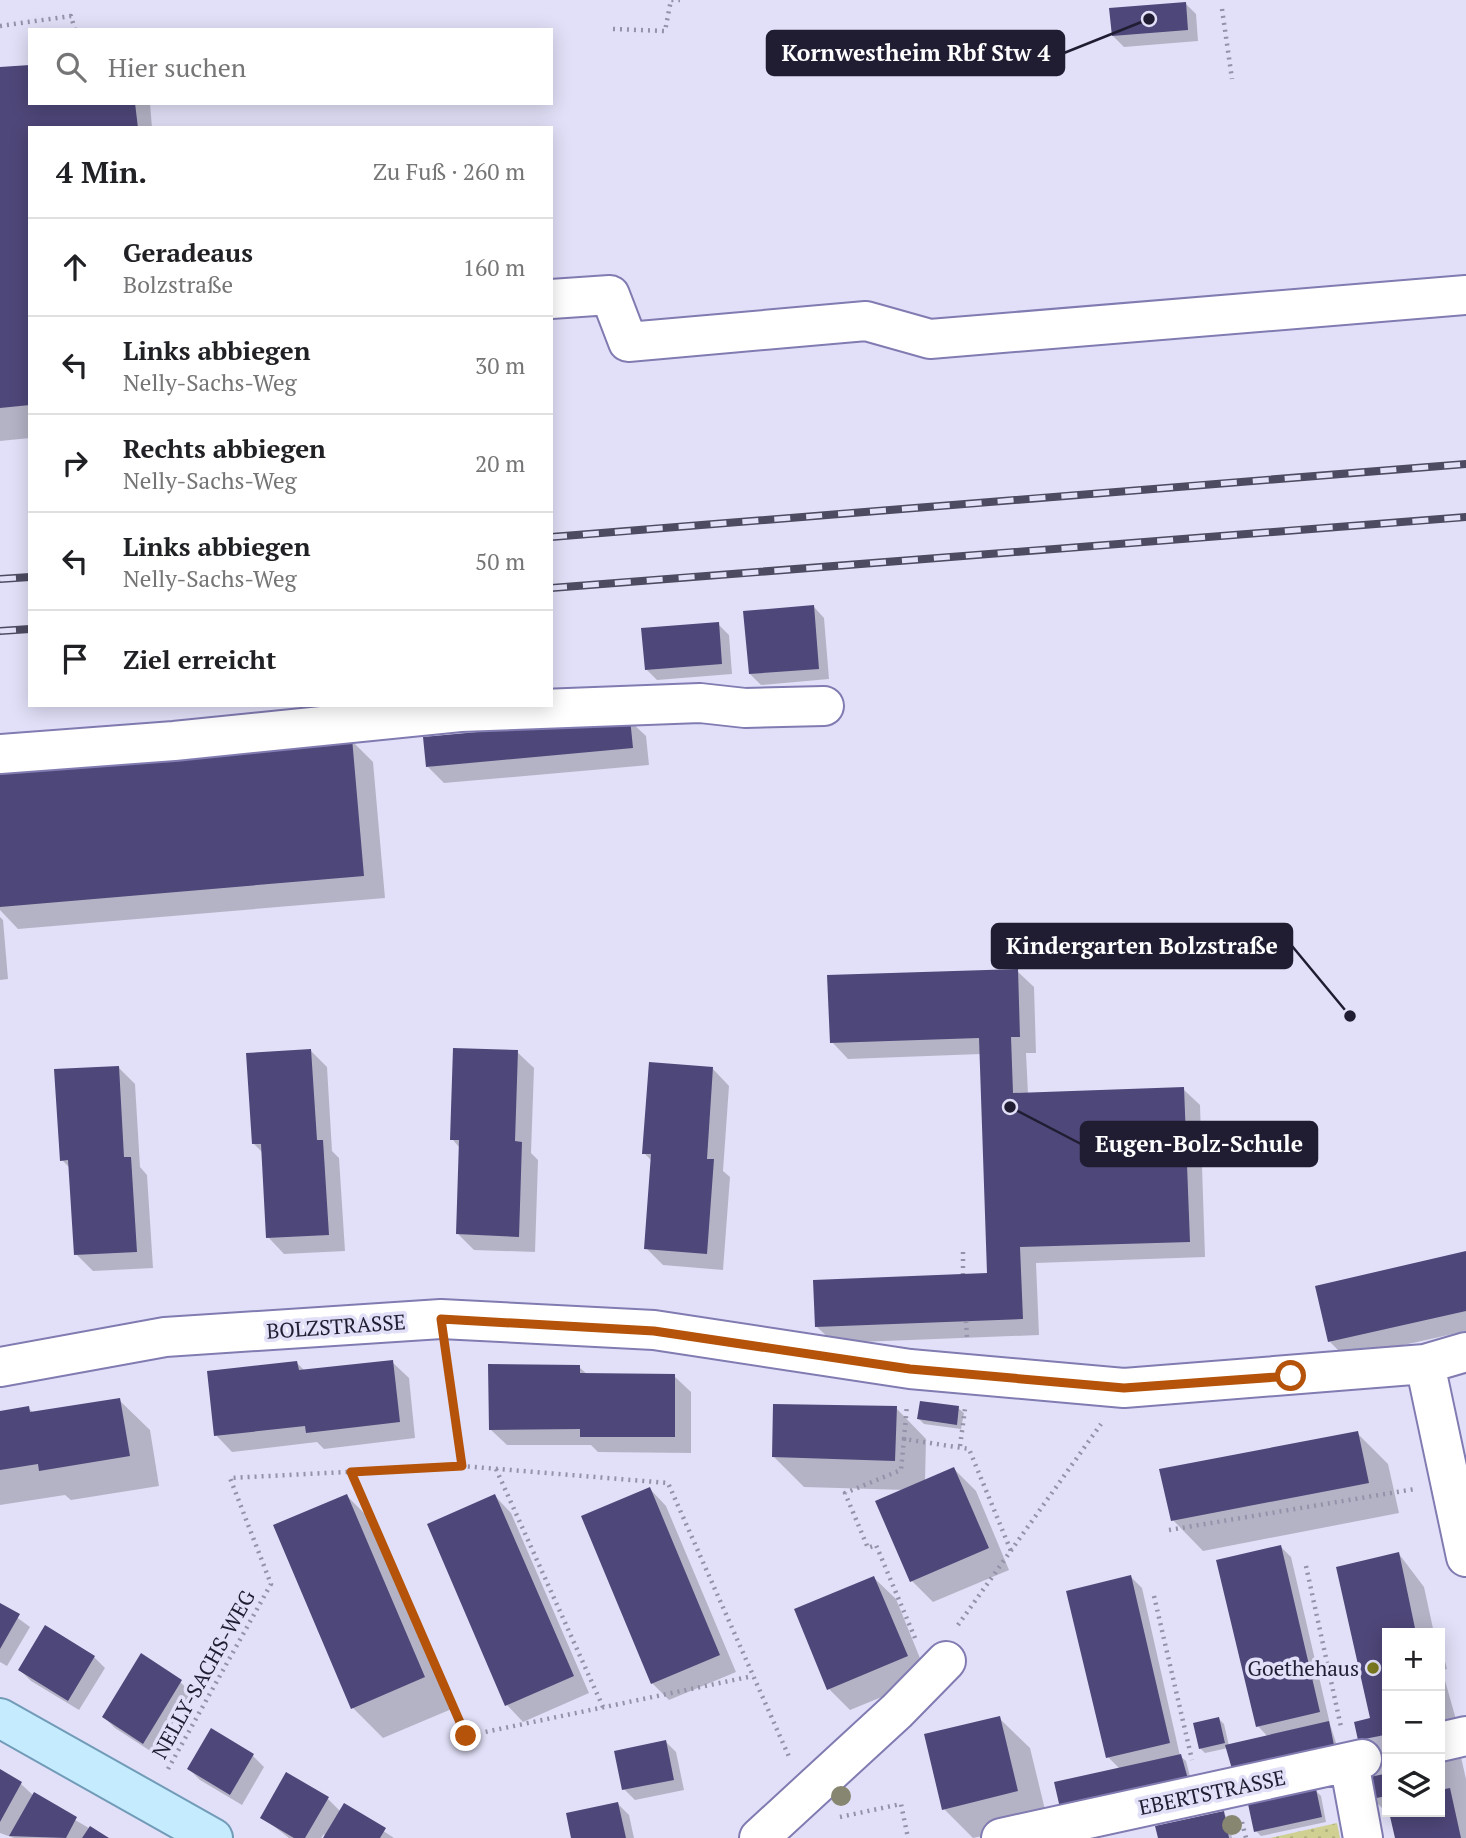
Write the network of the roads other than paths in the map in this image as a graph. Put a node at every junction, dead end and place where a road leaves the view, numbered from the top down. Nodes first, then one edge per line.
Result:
1 (1466, 295) edge
2 (553, 299) edge
3 (824, 706) dead end
4 (0, 754) edge
5 (1466, 1352) edge
6 (1425, 1364) junction
7 (0, 1367) edge
8 (1466, 1557) edge
9 (946, 1661) dead end
10 (0, 1718) edge
11 (1466, 1736) edge
12 (1445, 1741) edge
13 (1077, 1830) edge
14 (213, 1838) edge
15 (759, 1838) edge
16 (1001, 1838) edge
17 (1363, 1838) edge

1 - 2 street
3 - 4 street
5 - 6 street, BOLZSTRASSE
6 - 7 street, BOLZSTRASSE
6 - 8 street
9 - 15 street
10 - 14 main road
11 - 12 street
13 - 16 street, EBERTSTRASSE
13 - 17 street, EBERTSTRASSE

